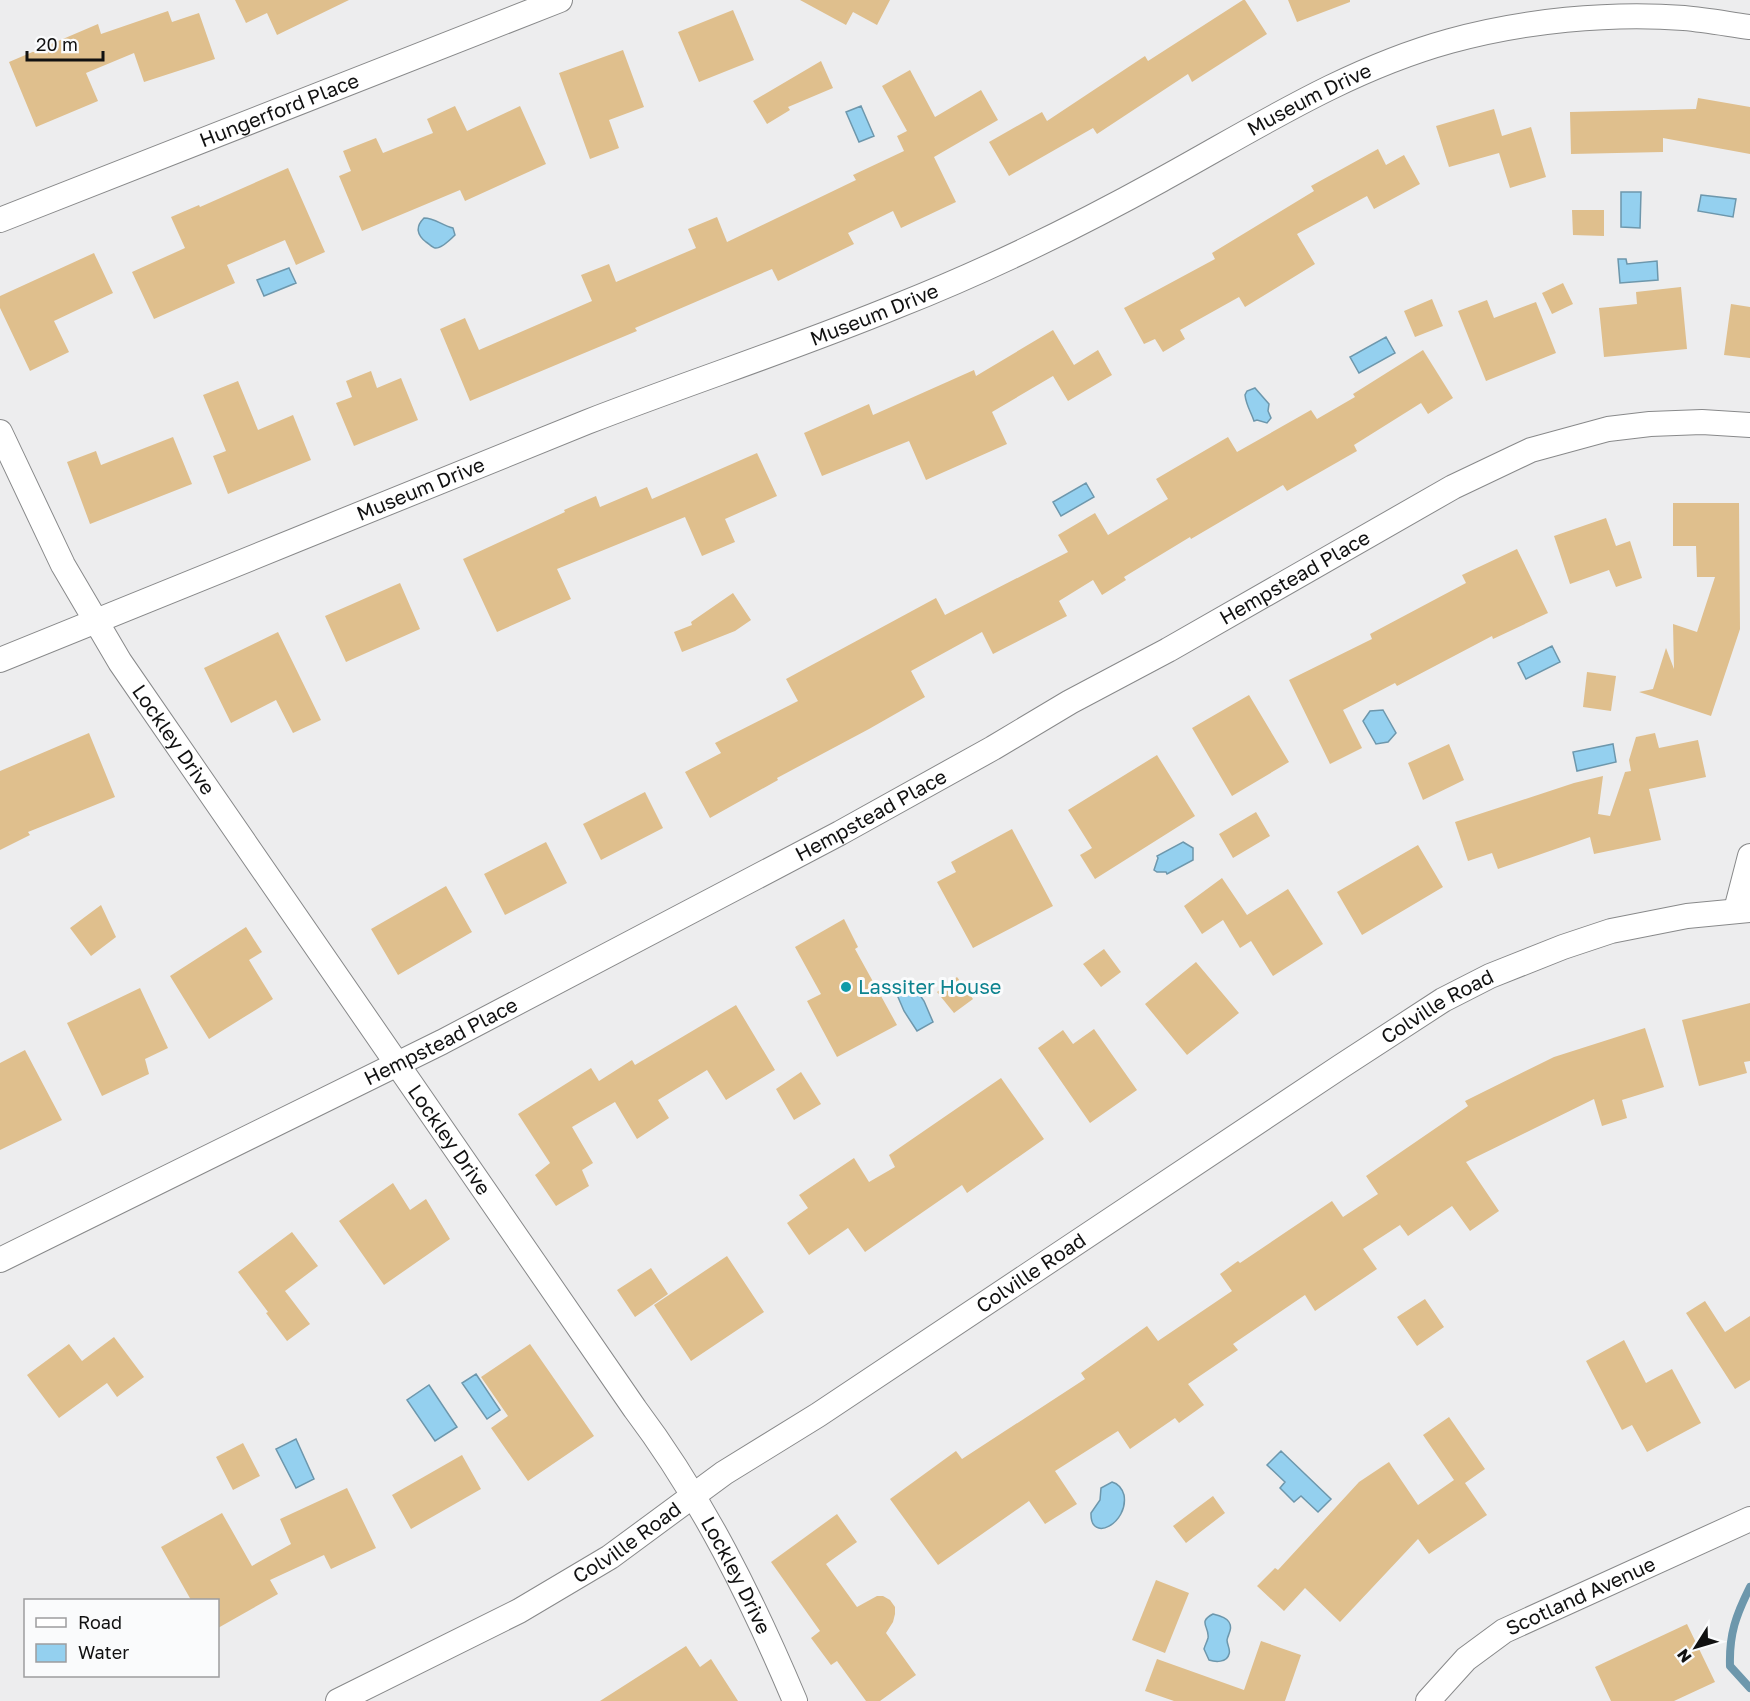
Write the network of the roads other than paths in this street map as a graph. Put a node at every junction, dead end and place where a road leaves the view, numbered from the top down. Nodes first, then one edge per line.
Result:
1 (560, 0) edge
2 (1750, 27) edge
3 (0, 220) edge
4 (1750, 425) edge
5 (0, 432) edge
6 (95, 622) junction
7 (0, 660) edge
8 (1750, 855) edge
9 (1743, 910) edge
10 (398, 1064) junction
11 (0, 1260) edge
12 (694, 1496) junction
13 (1750, 1519) edge
14 (338, 1701) edge
15 (795, 1701) edge
16 (1428, 1701) edge

1 - 3 street, Hungerford Place
2 - 6 street, Museum Drive
4 - 10 street, Hempstead Place
5 - 6 street, Lockley Drive
6 - 7 street, Museum Drive
6 - 10 street, Lockley Drive
8 - 9 street
9 - 12 street, Colville Road
10 - 11 street, Hempstead Place
10 - 12 street, Lockley Drive
12 - 14 street, Colville Road
12 - 15 street, Lockley Drive
13 - 16 street, Scotland Avenue

